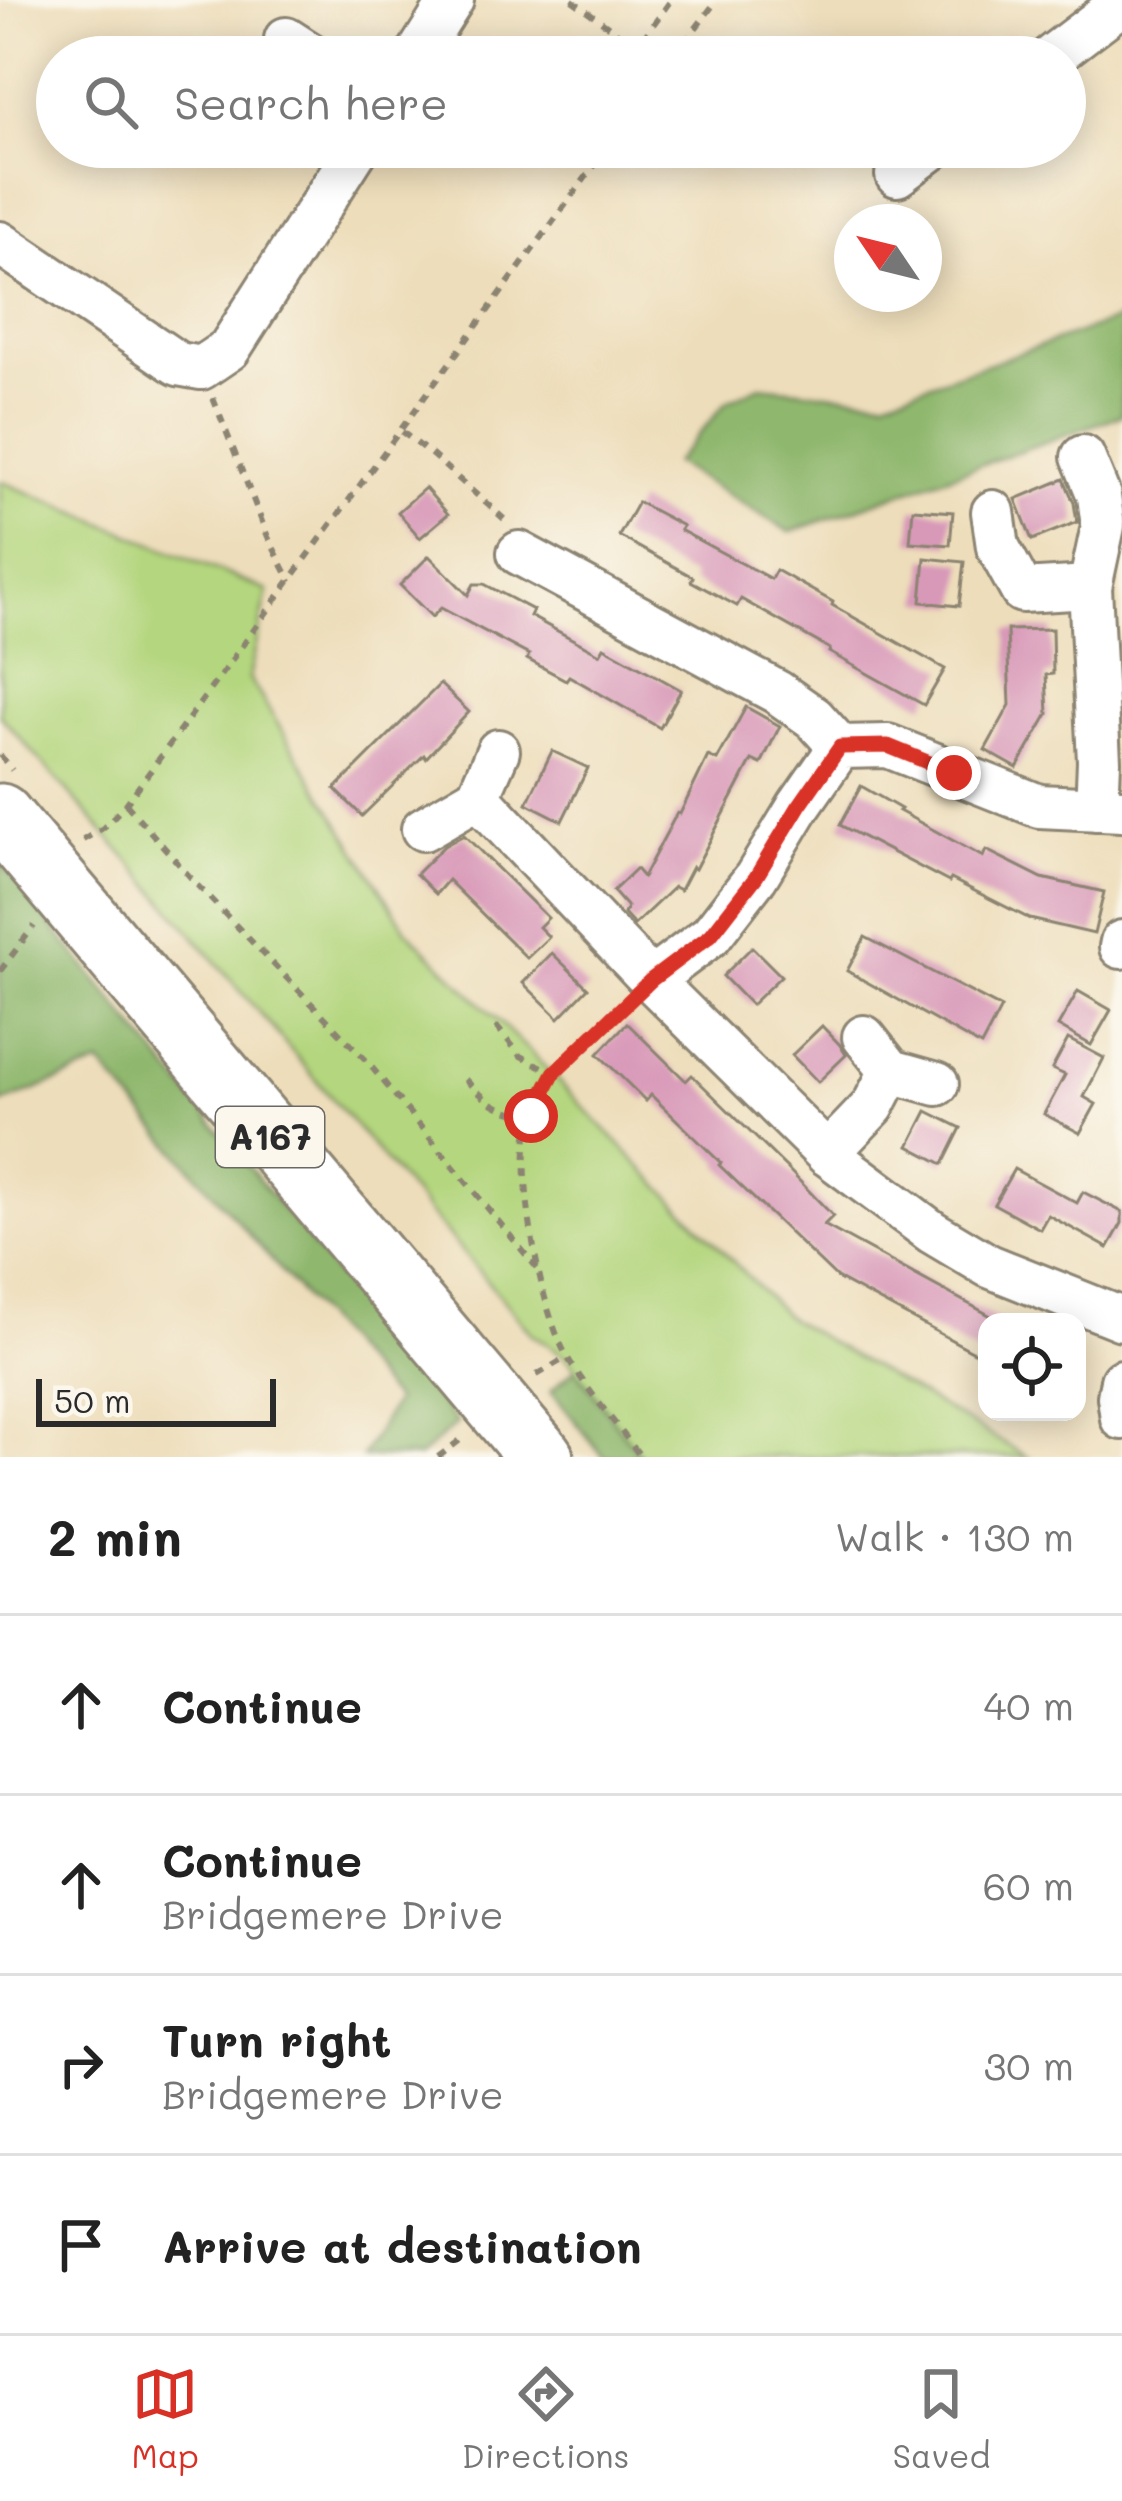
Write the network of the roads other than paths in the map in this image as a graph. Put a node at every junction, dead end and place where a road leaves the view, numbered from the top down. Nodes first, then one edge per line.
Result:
1 (452, 0) edge
2 (1122, 3) edge
3 (429, 36) edge
4 (1079, 36) edge
5 (345, 168) edge
6 (906, 168) edge
7 (897, 175) dead end
8 (0, 243) edge
9 (1083, 457) dead end
10 (994, 512) dead end
11 (536, 562) road end
12 (1093, 572) junction
13 (840, 747) junction
14 (498, 751) dead end
15 (478, 797) junction
16 (1110, 810) edge
17 (0, 816) edge
18 (422, 829) dead end
19 (651, 980) junction
20 (864, 1037) dead end
21 (891, 1071) junction
22 (937, 1084) dead end
23 (827, 1154) junction
24 (1122, 1319) edge
25 (1122, 1381) edge
26 (1122, 1418) edge
27 (541, 1457) edge

1 - 3 street
2 - 4 street
5 - 8 street
6 - 7 street
9 - 12 street
10 - 12 street
11 - 13 street
12 - 16 street
13 - 16 street
13 - 19 street
14 - 15 street
15 - 18 street
15 - 19 street
17 - 27 highway, A167
19 - 23 street
20 - 21 street
21 - 22 street
21 - 23 street
23 - 24 street
25 - 26 street

